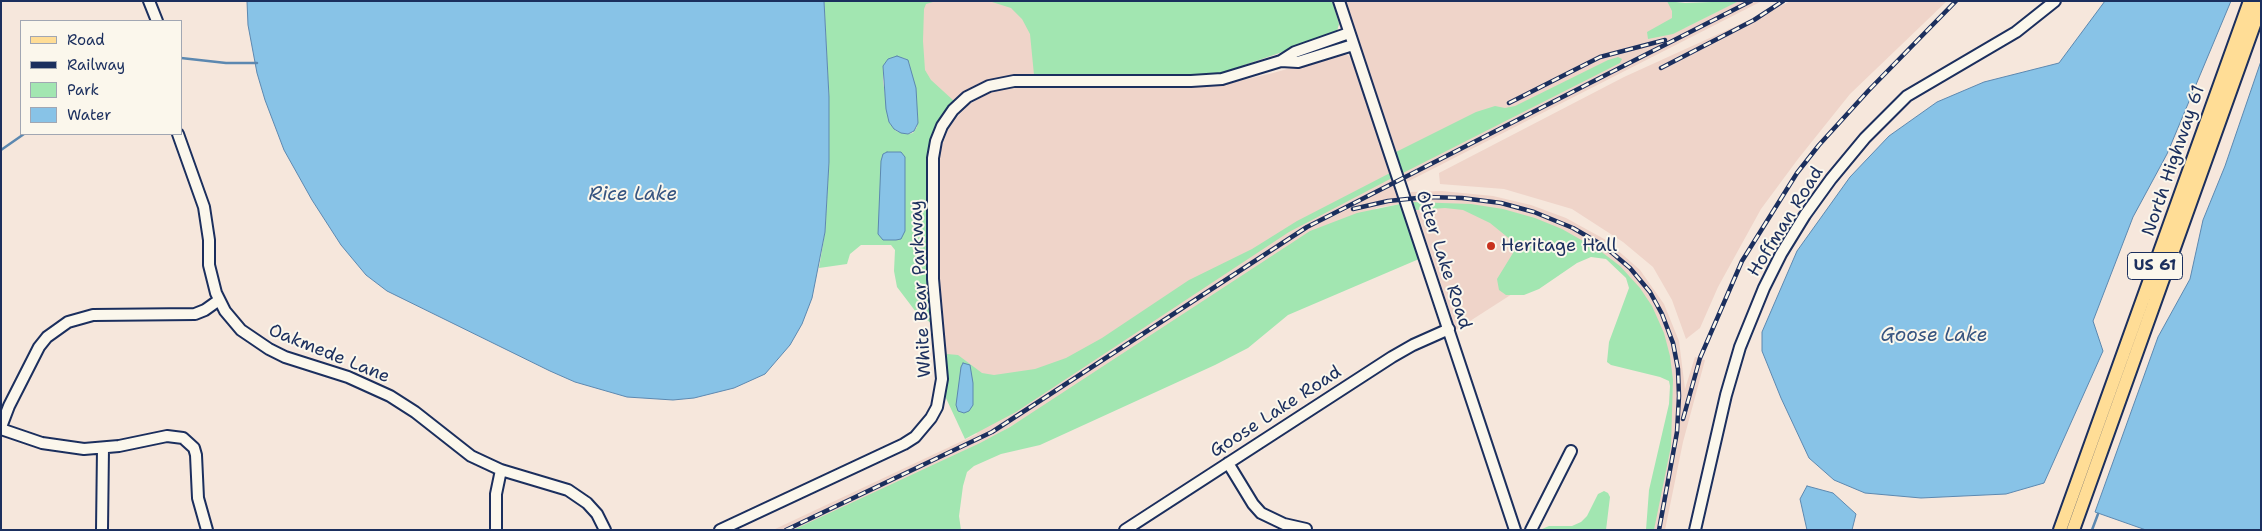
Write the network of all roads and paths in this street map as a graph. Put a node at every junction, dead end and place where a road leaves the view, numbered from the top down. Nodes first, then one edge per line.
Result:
1 (149, 1) edge
2 (1339, 1) edge
3 (2055, 1) edge
4 (2250, 1) edge
5 (2261, 5) edge
6 (157, 20) edge
7 (1350, 33) junction
8 (1353, 45) junction
9 (1281, 61) junction
10 (178, 135) edge
11 (219, 300) junction
12 (1449, 329) junction
13 (1, 428) edge
14 (102, 448) junction
15 (1571, 451) dead end
16 (1228, 463) junction
17 (501, 470) junction
18 (1306, 529) edge
19 (102, 530) edge
20 (208, 530) edge
21 (496, 530) edge
22 (605, 530) edge
23 (720, 530) edge
24 (1125, 530) edge
25 (1515, 530) edge
26 (1531, 530) edge
27 (1695, 530) edge
28 (2060, 530) edge
29 (2073, 530) edge

1 - 6 street
2 - 7 street, Otter Lake Road
3 - 27 street, Hoffman Road
4 - 28 main road, North Highway 61 / US 61
5 - 29 main road, US 61
7 - 8 street, Otter Lake Road
7 - 9 street, White Bear Parkway
8 - 9 street, White Bear Parkway
8 - 12 street, Otter Lake Road
9 - 23 street, White Bear Parkway
10 - 11 street, Oakmede Lane
11 - 13 street
11 - 17 street, Oakmede Lane
12 - 16 street, Goose Lake Road
12 - 25 street, Otter Lake Road
13 - 14 street
14 - 19 street
14 - 20 street
15 - 26 street
16 - 18 street
16 - 24 street, Goose Lake Road
17 - 21 street
17 - 22 street, Oakmede Lane

